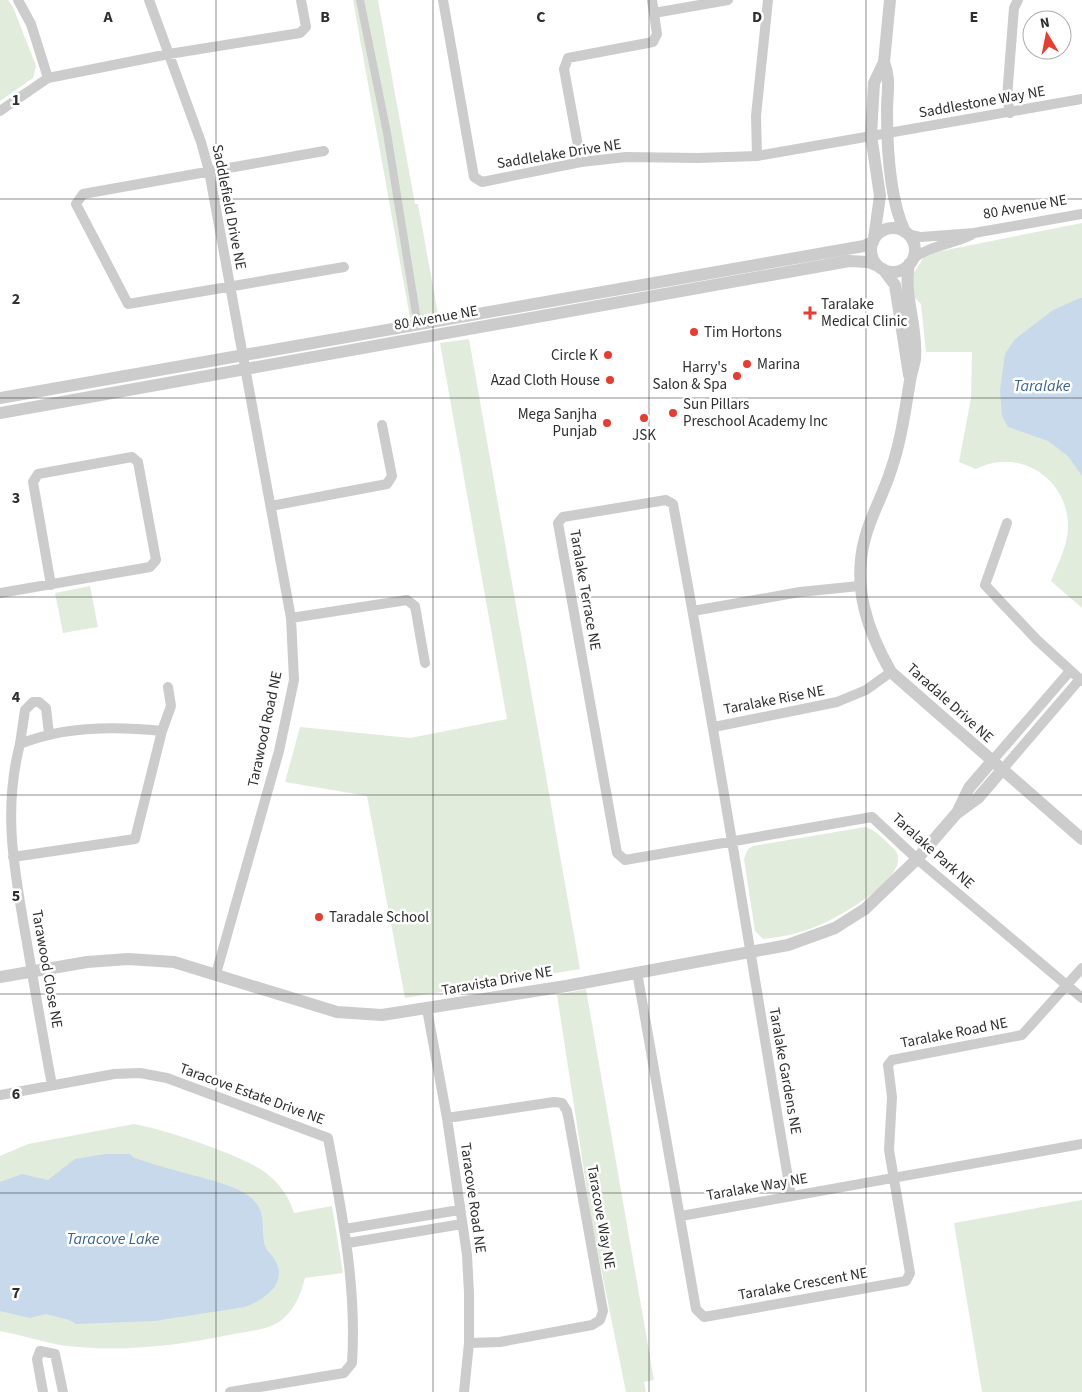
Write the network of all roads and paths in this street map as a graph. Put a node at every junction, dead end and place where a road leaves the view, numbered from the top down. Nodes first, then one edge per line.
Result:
1 (18, 0) edge
2 (149, 0) edge
3 (301, 0) edge
4 (360, 0) edge
5 (443, 0) edge
6 (652, 0) edge
7 (728, 0) edge
8 (768, 0) edge
9 (890, 0) edge
10 (1018, 0) edge
11 (654, 13) junction
12 (169, 54) junction
13 (884, 62) junction
14 (48, 78) junction
15 (1082, 99) edge
16 (0, 111) edge
17 (1010, 113) junction
18 (887, 133) junction
19 (872, 135) junction
20 (324, 151) dead end
21 (757, 156) junction
22 (581, 162) junction
23 (209, 171) junction
24 (1082, 214) edge
25 (907, 233) junction
26 (974, 233) junction
27 (874, 240) junction
28 (911, 262) junction
29 (344, 266) dead end
30 (880, 268) junction
31 (229, 285) junction
32 (416, 314) dead end
33 (242, 354) junction
34 (244, 368) junction
35 (910, 382) junction
36 (0, 398) edge
37 (0, 413) edge
38 (382, 425) dead end
39 (271, 506) junction
40 (1007, 523) dead end
41 (51, 585) junction
42 (859, 586) junction
43 (0, 593) edge
44 (693, 611) junction
45 (291, 618) junction
46 (425, 663) dead end
47 (1070, 671) junction
48 (891, 672) junction
49 (1081, 680) edge
50 (168, 687) dead end
51 (714, 727) junction
52 (162, 731) junction
53 (49, 734) junction
54 (20, 744) junction
55 (992, 762) junction
56 (1002, 770) junction
57 (956, 814) junction
58 (1082, 839) edge
59 (734, 843) junction
60 (13, 857) junction
61 (917, 859) junction
62 (749, 951) junction
63 (1082, 968) edge
64 (32, 972) junction
65 (637, 972) junction
66 (216, 974) junction
67 (0, 977) edge
68 (1067, 985) junction
69 (1082, 998) edge
70 (427, 1009) junction
71 (52, 1085) junction
72 (0, 1095) edge
73 (446, 1118) junction
74 (1082, 1144) edge
75 (894, 1177) junction
76 (791, 1196) junction
77 (460, 1210) junction
78 (681, 1216) junction
79 (462, 1224) junction
80 (346, 1229) junction
81 (348, 1243) junction
82 (469, 1343) junction
83 (43, 1392) edge
84 (63, 1392) edge
85 (230, 1392) edge
86 (464, 1392) edge

1 - 14 street
2 - 12 street, Saddlefield Drive NE
3 - 12 street
4 - 32 street
5 - 22 street, Saddlelake Drive NE
6 - 11 street
7 - 11 street
8 - 21 street
9 - 13 street
10 - 17 street
11 - 22 street
12 - 14 street
12 - 23 street, Saddlefield Drive NE
13 - 18 street
13 - 19 street
14 - 16 street
15 - 17 street, Saddlestone Way NE
17 - 18 street, Saddlestone Way NE
18 - 19 street, Saddlelake Drive NE
18 - 25 street
19 - 21 street, Saddlelake Drive NE
19 - 27 street
20 - 23 street
21 - 22 street, Saddlelake Drive NE
23 - 31 street, Saddlefield Drive NE
23 - 31 street
24 - 26 street, 80 Avenue NE
25 - 26 street, 80 Avenue NE
25 - 27 street
25 - 28 street
26 - 28 street, 80 Avenue NE
27 - 30 street
27 - 33 street, 80 Avenue NE
28 - 30 street
28 - 35 street, Taradale Drive NE
29 - 31 street
30 - 34 street, 80 Avenue NE
30 - 35 street, Taradale Drive NE
31 - 33 street, Saddlefield Drive NE
33 - 34 street, Saddlefield Drive NE
33 - 36 street, 80 Avenue NE
34 - 37 street, 80 Avenue NE
34 - 39 street, Tarawood Road NE
35 - 42 street, Taradale Drive NE
38 - 39 street
39 - 45 street, Tarawood Road NE
40 - 47 street
41 - 41 street
41 - 43 street
42 - 44 street
42 - 48 street, Taradale Drive NE
44 - 51 street, Taralake Terrace NE
44 - 59 street, Taralake Terrace NE
45 - 46 street
45 - 66 street, Tarawood Road NE
47 - 49 street
47 - 55 street
48 - 51 street, Taralake Rise NE
48 - 55 street, Taradale Drive NE
49 - 56 street
50 - 52 street
51 - 59 street, Taralake Terrace NE
52 - 53 street
52 - 60 street
53 - 54 street
53 - 54 street, Tarawood Close NE
54 - 60 street, Tarawood Close NE
55 - 56 street, Taradale Drive NE
55 - 57 street, Taravista Drive NE
56 - 57 street, Taravista Drive NE
56 - 58 street, Taradale Drive NE
57 - 61 street, Taravista Drive NE
59 - 61 street, Taralake Park NE
59 - 62 street, Taralake Terrace NE
60 - 64 street, Tarawood Close NE
61 - 62 street, Taravista Drive NE
61 - 68 street, Taralake Park NE
62 - 65 street, Taravista Drive NE
62 - 76 street, Taralake Gardens NE
63 - 68 street, Taralake Road NE
64 - 66 street, Taravista Drive NE
64 - 67 street, Taravista Drive NE
64 - 71 street, Tarawood Close NE
65 - 70 street, Taravista Drive NE
65 - 78 street
66 - 70 street, Taravista Drive NE
68 - 69 street, Taralake Park NE
68 - 75 street, Taralake Road NE
70 - 73 street, Taracove Road NE
71 - 72 street
71 - 80 street, Taracove Estate Drive NE
73 - 77 street, Taracove Road NE
73 - 82 street, Taracove Way NE
74 - 75 street, Taralake Way NE
75 - 76 street, Taralake Way NE
75 - 78 street, Taralake Crescent NE
76 - 78 street, Taralake Way NE
77 - 79 street, Taracove Road NE
77 - 80 street
79 - 81 street
79 - 82 street, Taracove Road NE
80 - 81 street, Taracove Estate Drive NE
81 - 85 street, Taracove Estate Drive NE
82 - 86 street, Taracove Road NE
83 - 84 street

